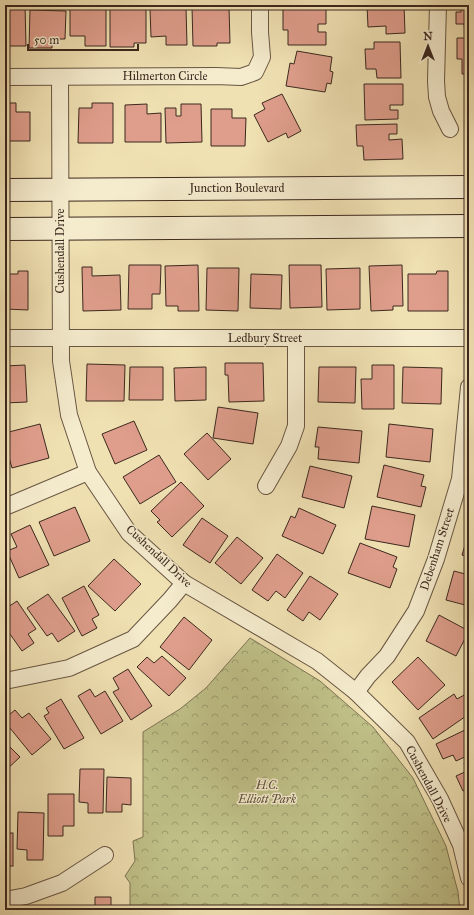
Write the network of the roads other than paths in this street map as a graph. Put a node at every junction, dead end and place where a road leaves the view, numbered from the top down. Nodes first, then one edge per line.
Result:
1 (260, 5) edge
2 (438, 5) edge
3 (60, 76) junction
4 (5, 77) edge
5 (450, 129) dead end
6 (469, 188) edge
7 (5, 190) edge
8 (60, 190) junction
9 (469, 226) edge
10 (5, 229) edge
11 (60, 229) junction
12 (5, 338) edge
13 (60, 338) junction
14 (296, 338) junction
15 (469, 338) edge
16 (469, 387) edge
17 (88, 472) junction
18 (266, 486) dead end
19 (5, 506) edge
20 (184, 583) junction
21 (5, 681) edge
22 (356, 692) junction
23 (105, 855) dead end
24 (469, 878) edge
25 (5, 900) edge

1 - 3 street, Hilmerton Circle
2 - 5 street
3 - 4 street, Hilmerton Circle
3 - 8 street, Cushendall Drive
6 - 8 main road, Junction Boulevard
7 - 8 main road, Junction Boulevard
8 - 11 street, Cushendall Drive
9 - 11 main road
10 - 11 main road
11 - 13 street, Cushendall Drive
12 - 13 street, Ledbury Street
13 - 14 street, Ledbury Street
13 - 17 street, Cushendall Drive
14 - 15 street, Ledbury Street
14 - 18 street
16 - 22 street, Debenham Street
17 - 19 street
17 - 20 street, Cushendall Drive
20 - 21 street
20 - 22 street, Cushendall Drive
22 - 24 street, Cushendall Drive
23 - 25 street

